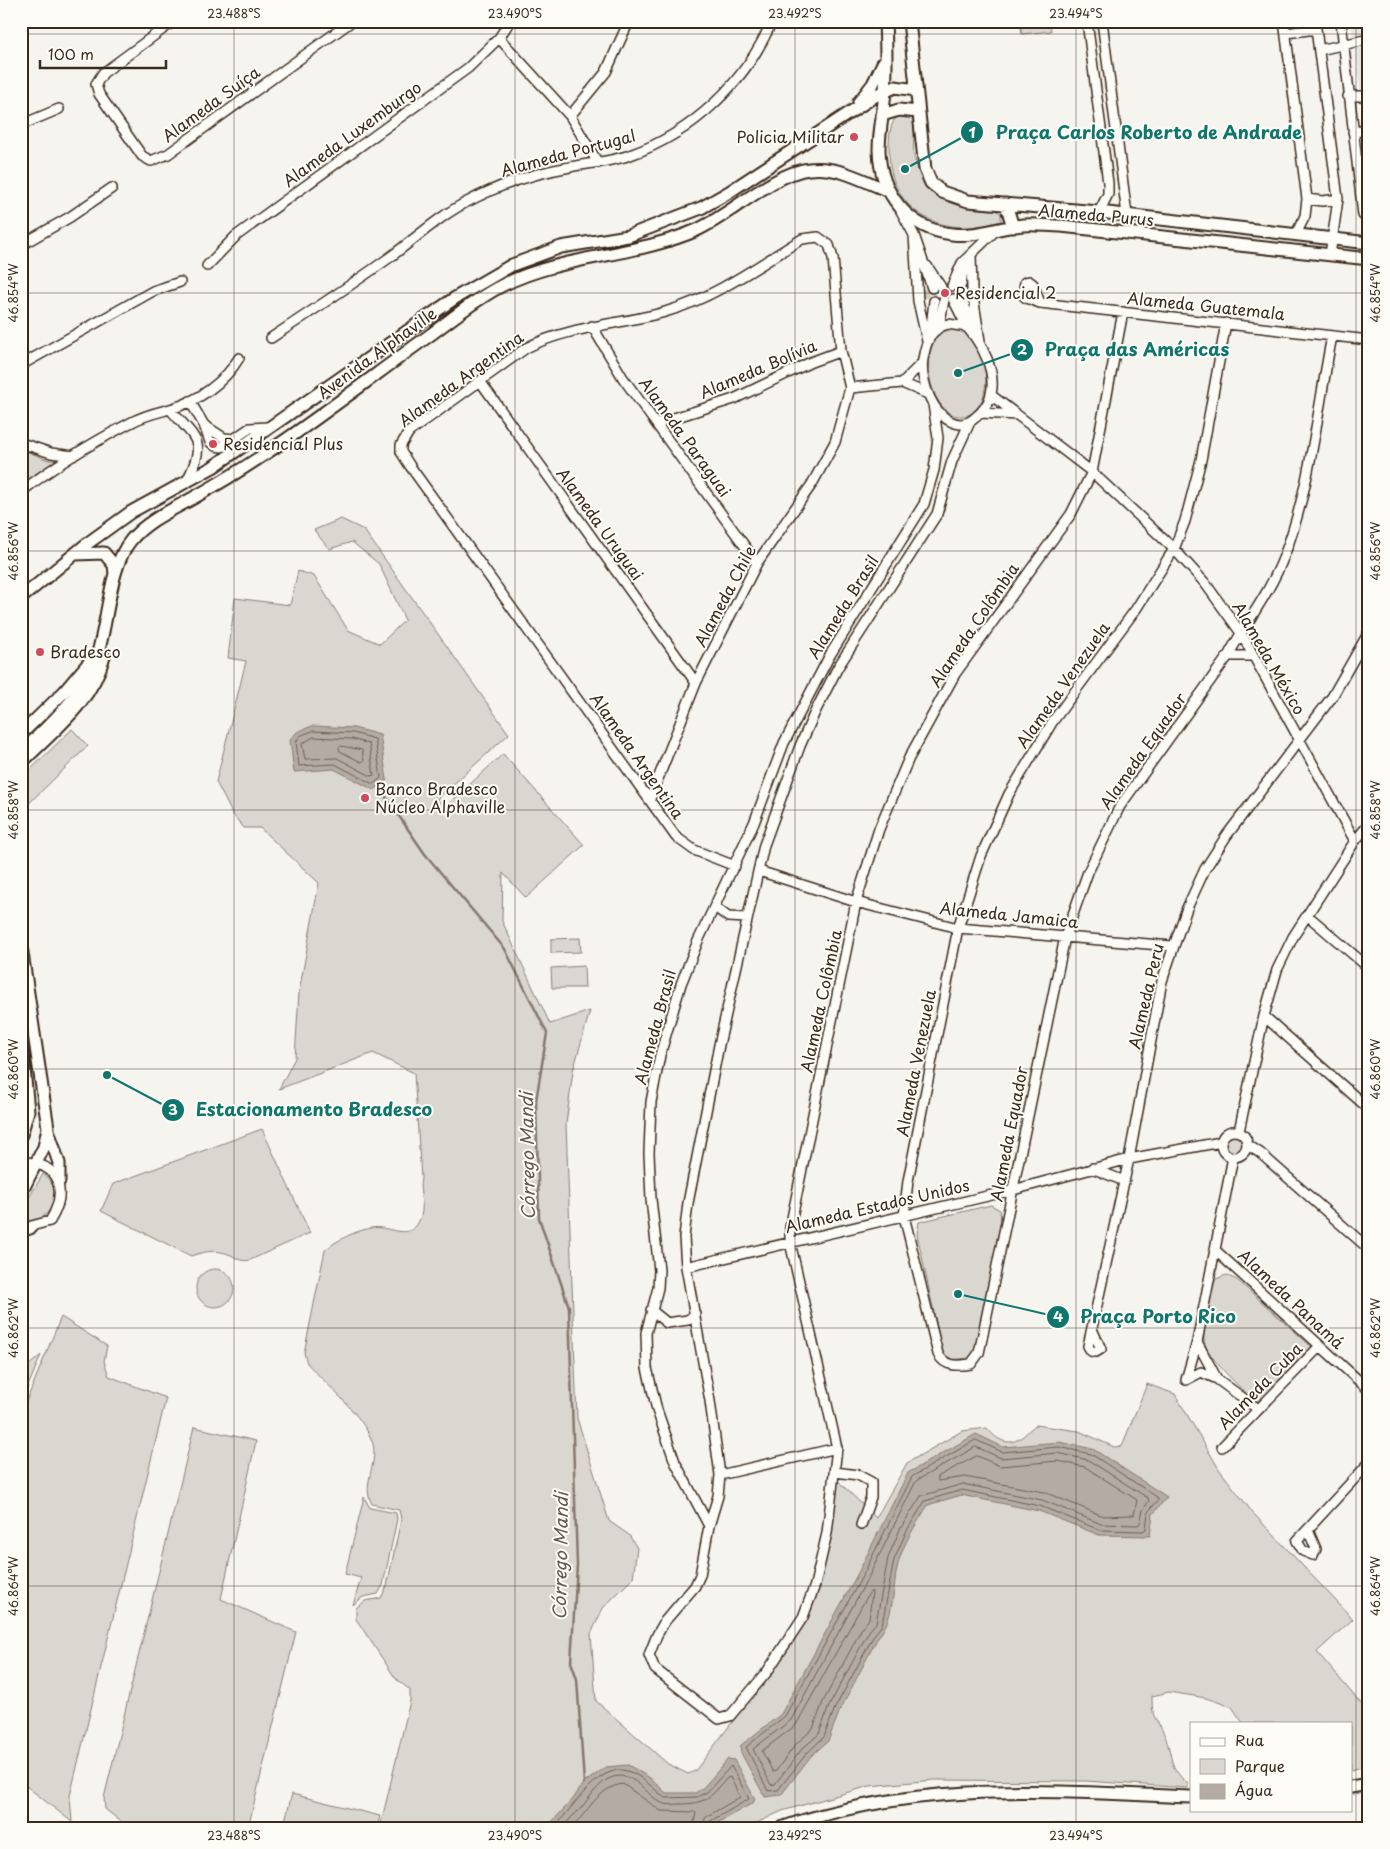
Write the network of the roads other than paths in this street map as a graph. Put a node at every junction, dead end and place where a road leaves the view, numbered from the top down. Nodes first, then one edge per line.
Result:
1 (174, 21) edge
2 (352, 21) edge
3 (510, 21) edge
4 (630, 21) edge
5 (772, 21) edge
6 (885, 21) edge
7 (909, 21) edge
8 (1087, 21) edge
9 (1102, 21) edge
10 (1284, 21) edge
11 (1341, 21) edge
12 (1316, 25) edge
13 (1286, 33) junction
14 (499, 38) junction
15 (1369, 39) edge
16 (1342, 46) junction
17 (1319, 50) junction
18 (886, 51) junction
19 (1092, 59) junction
20 (1108, 64) junction
21 (1094, 71) junction
22 (916, 90) junction
23 (885, 91) junction
24 (1348, 96) junction
25 (1369, 96) edge
26 (59, 109) dead end
27 (918, 112) junction
28 (845, 115) junction
29 (882, 115) junction
30 (570, 116) junction
31 (21, 125) edge
32 (1369, 130) edge
33 (1353, 132) junction
34 (598, 163) junction
35 (1369, 170) edge
36 (1359, 172) junction
37 (1122, 175) junction
38 (1107, 176) junction
39 (112, 188) dead end
40 (888, 191) junction
41 (1365, 196) edge
42 (1307, 199) junction
43 (1338, 199) junction
44 (1006, 204) junction
45 (901, 211) junction
46 (1099, 212) junction
47 (1127, 215) junction
48 (1365, 217) dead end
49 (1013, 227) junction
50 (995, 231) junction
51 (1296, 234) junction
52 (914, 236) junction
53 (1333, 239) junction
54 (1369, 243) edge
55 (21, 245) edge
56 (919, 252) junction
57 (1330, 255) junction
58 (968, 258) junction
59 (1369, 259) edge
60 (924, 262) junction
61 (206, 266) dead end
62 (954, 277) junction
63 (937, 278) junction
64 (180, 282) dead end
65 (932, 288) junction
66 (943, 300) junction
67 (1040, 303) dead end
68 (1122, 312) junction
69 (1226, 323) junction
70 (592, 326) junction
71 (940, 327) junction
72 (970, 331) junction
73 (1332, 336) junction
74 (271, 338) dead end
75 (928, 339) junction
76 (1369, 340) edge
77 (980, 343) junction
78 (841, 351) junction
79 (239, 358) dead end
80 (922, 363) junction
81 (21, 364) edge
82 (480, 381) junction
83 (902, 384) junction
84 (850, 388) junction
85 (928, 394) junction
86 (991, 395) junction
87 (190, 401) junction
88 (933, 404) junction
89 (170, 409) junction
90 (981, 413) junction
91 (1017, 414) junction
92 (970, 422) junction
93 (203, 423) junction
94 (658, 424) junction
95 (268, 427) junction
96 (188, 429) junction
97 (234, 439) junction
98 (21, 443) edge
99 (277, 446) junction
100 (73, 456) junction
101 (1092, 472) junction
102 (187, 482) junction
103 (21, 492) edge
104 (1174, 549) junction
105 (75, 554) junction
106 (757, 563) junction
107 (115, 578) junction
108 (21, 598) edge
109 (107, 613) junction
110 (1369, 632) edge
111 (1240, 638) junction
112 (99, 651) junction
113 (1228, 656) junction
114 (1253, 656) junction
115 (696, 683) junction
116 (21, 734) edge
117 (1299, 740) junction
118 (21, 752) edge
119 (21, 763) edge
120 (650, 798) junction
121 (754, 823) junction
122 (1369, 824) edge
123 (770, 827) junction
124 (1355, 841) junction
125 (735, 866) junction
126 (759, 871) junction
127 (856, 902) junction
128 (715, 907) junction
129 (1307, 915) junction
130 (747, 918) junction
131 (958, 928) junction
132 (1065, 937) junction
133 (21, 946) edge
134 (1172, 946) junction
135 (1369, 968) edge
136 (23, 974) edge
137 (25, 992) edge
138 (1264, 1016) junction
139 (21, 1036) edge
140 (1369, 1109) edge
141 (48, 1128) junction
142 (1238, 1131) junction
143 (21, 1135) edge
144 (1221, 1142) junction
145 (1248, 1145) junction
146 (1233, 1157) junction
147 (1128, 1159) junction
148 (21, 1162) edge
149 (36, 1163) junction
150 (1092, 1168) junction
151 (1124, 1181) junction
152 (59, 1182) junction
153 (1013, 1190) junction
154 (21, 1193) edge
155 (904, 1216) junction
156 (24, 1229) edge
157 (790, 1242) junction
158 (1369, 1249) edge
159 (1215, 1250) junction
160 (686, 1267) junction
161 (651, 1310) junction
162 (695, 1314) junction
163 (1092, 1329) dead end
164 (1197, 1342) junction
165 (1320, 1346) junction
166 (1217, 1379) junction
167 (1369, 1390) edge
168 (1258, 1409) junction
169 (1222, 1447) dead end
170 (837, 1448) junction
171 (1369, 1463) edge
172 (835, 1472) junction
173 (720, 1475) junction
174 (861, 1525) dead end
175 (709, 1526) junction
176 (1308, 1530) dead end
177 (719, 1720) joint
178 (1369, 1784) edge
179 (1352, 1787) edge
180 (1190, 1798) edge
181 (781, 1828) edge

1 - 2 street, Alameda Suíça
3 - 14 street, Alameda Luxemburgo
4 - 30 street
5 - 34 street, Alameda Portugal
6 - 18 main road, Alameda Purus
7 - 22 main road, Alameda Purus
8 - 19 street
9 - 20 street
10 - 13 street
11 - 16 street
12 - 13 street
12 - 17 street
13 - 42 street
14 - 30 street
14 - 61 street, Alameda Luxemburgo
15 - 16 street
16 - 17 street
16 - 24 street
17 - 43 street
18 - 23 main road, Alameda Purus
18 - 28 main road
19 - 20 street
19 - 21 street
20 - 21 street
20 - 37 street
21 - 38 street
22 - 23 main road
22 - 27 main road, Alameda Purus
23 - 28 main road
23 - 29 main road, Alameda Purus
24 - 25 street
24 - 33 street
26 - 31 street
27 - 29 main road
27 - 44 main road, Alameda Purus
28 - 95 main road, Avenida Alphaville
29 - 40 main road, Alameda Purus
30 - 34 street
32 - 33 street
33 - 36 street
34 - 74 street, Alameda Portugal
35 - 36 street
36 - 41 street
37 - 38 street
37 - 47 street
38 - 46 street
39 - 55 street
40 - 45 main road, Alameda Purus
40 - 99 main road, Avenida Alphaville
41 - 48 street
42 - 43 street
42 - 51 street
43 - 53 street
44 - 46 main road, Alameda Purus
44 - 49 main road
45 - 50 main road, Alameda Purus
45 - 52 street
46 - 47 main road, Alameda Purus
47 - 51 main road, Alameda Purus
49 - 50 main road, Alameda Purus
49 - 57 main road, Alameda Purus
50 - 58 street
51 - 53 main road, Alameda Purus
52 - 56 street
52 - 75 street
53 - 54 main road, Alameda Purus
53 - 57 street
56 - 60 street
56 - 65 street
57 - 59 main road, Alameda Purus
58 - 62 street
58 - 62 street
58 - 77 street
60 - 63 street
60 - 65 street
62 - 63 street
63 - 65 street
64 - 81 street
66 - 71 street
66 - 72 street
66 - 75 street
67 - 68 street, Alameda Guatemala
68 - 69 street, Alameda Guatemala
68 - 101 street, Alameda Colômbia
69 - 73 street, Alameda Guatemala
69 - 104 street, Alameda Venezuela
70 - 78 street, Alameda Argentina
70 - 82 street, Alameda Argentina
70 - 94 street, Alameda Paraguai
71 - 72 street
71 - 75 street
72 - 77 street
73 - 76 street, Alameda Guatemala
73 - 111 street, Alameda Equador
75 - 80 street
77 - 86 street
78 - 84 street, Alameda Argentina
78 - 94 street, Alameda Bolívia
79 - 87 street
80 - 83 street
80 - 85 street
82 - 115 street, Alameda Uruguai
82 - 120 street, Alameda Argentina
83 - 84 street
83 - 85 street
84 - 106 street, Alameda Chile
85 - 88 street
86 - 90 street
86 - 91 street, Alameda México
87 - 89 street
87 - 93 street
88 - 92 street
88 - 121 street, Alameda Brasil
89 - 96 street
89 - 100 street
90 - 91 street
90 - 92 street
91 - 101 street, Alameda México
92 - 123 street, Alameda Brasil
93 - 96 street
93 - 97 street
93 - 97 street
94 - 106 street, Alameda Paraguai
95 - 97 street
95 - 99 main road
95 - 102 main road, Avenida Alphaville
96 - 102 street
98 - 100 street
99 - 107 main road, Avenida Alphaville
100 - 103 street
101 - 104 street, Alameda México
101 - 127 street, Alameda Colômbia
102 - 105 main road, Avenida Alphaville
104 - 111 street, Alameda México
104 - 131 street, Alameda Venezuela
105 - 107 main road
105 - 108 main road, Avenida Alphaville
106 - 115 street, Alameda Chile
107 - 109 main road, Avenida Alphaville
109 - 112 main road, Avenida Alphaville
109 - 119 main road
110 - 117 street, Alameda Peru
111 - 113 street, Alameda Equador
111 - 114 street, Alameda México
112 - 116 main road
112 - 118 main road, Avenida Alphaville
113 - 114 street
113 - 132 street, Alameda Equador
114 - 117 street, Alameda México
115 - 120 street, Alameda Chile
117 - 124 street, Alameda México
117 - 134 street, Alameda Peru
120 - 125 street, Alameda Argentina
121 - 123 street
121 - 125 street, Alameda Brasil
122 - 124 street
123 - 126 street, Alameda Brasil
124 - 129 street
125 - 128 street, Alameda Brasil
126 - 127 street, Alameda Jamaica
126 - 130 street, Alameda Brasil
127 - 131 street, Alameda Jamaica
127 - 157 street, Alameda Colômbia
128 - 130 street
128 - 161 street, Alameda Brasil
129 - 135 street
129 - 138 street
130 - 160 street, Alameda Brasil
131 - 132 street, Alameda Jamaica
131 - 155 street, Alameda Venezuela
132 - 134 street, Alameda Jamaica
132 - 153 street, Alameda Equador
133 - 136 main road
134 - 147 street, Alameda Peru
136 - 137 main road
137 - 141 main road
138 - 140 street
138 - 142 street
139 - 143 main road
141 - 149 main road
141 - 152 main road
142 - 144 street
142 - 145 street
144 - 146 street
144 - 147 street, Alameda Estados Unidos
145 - 146 street
145 - 158 street
146 - 159 street
147 - 150 street, Alameda Estados Unidos
147 - 151 street, Alameda Peru
148 - 149 street
149 - 152 street
149 - 154 main road
150 - 151 street
150 - 153 street, Alameda Estados Unidos
151 - 163 street, Alameda Peru
152 - 156 street
153 - 155 street, Alameda Estados Unidos
153 - 155 street, Alameda Equador
155 - 157 street, Alameda Estados Unidos
157 - 160 street, Alameda Estados Unidos
157 - 170 street, Alameda Colômbia
159 - 164 street
159 - 165 street, Alameda Panamá
160 - 162 street, Alameda Brasil
161 - 162 street
161 - 175 street, Alameda Brasil
162 - 173 street, Alameda Brasil
164 - 166 street
164 - 166 street
165 - 167 street, Alameda Panamá
165 - 168 street, Alameda Cuba
166 - 168 street
168 - 169 street, Alameda Cuba
170 - 172 street, Alameda Colômbia
170 - 173 street
171 - 176 street
172 - 174 street
172 - 177 street, Alameda Colômbia
173 - 175 street, Alameda Brasil
175 - 177 street, Alameda Brasil
178 - 179 main road
180 - 181 main road

